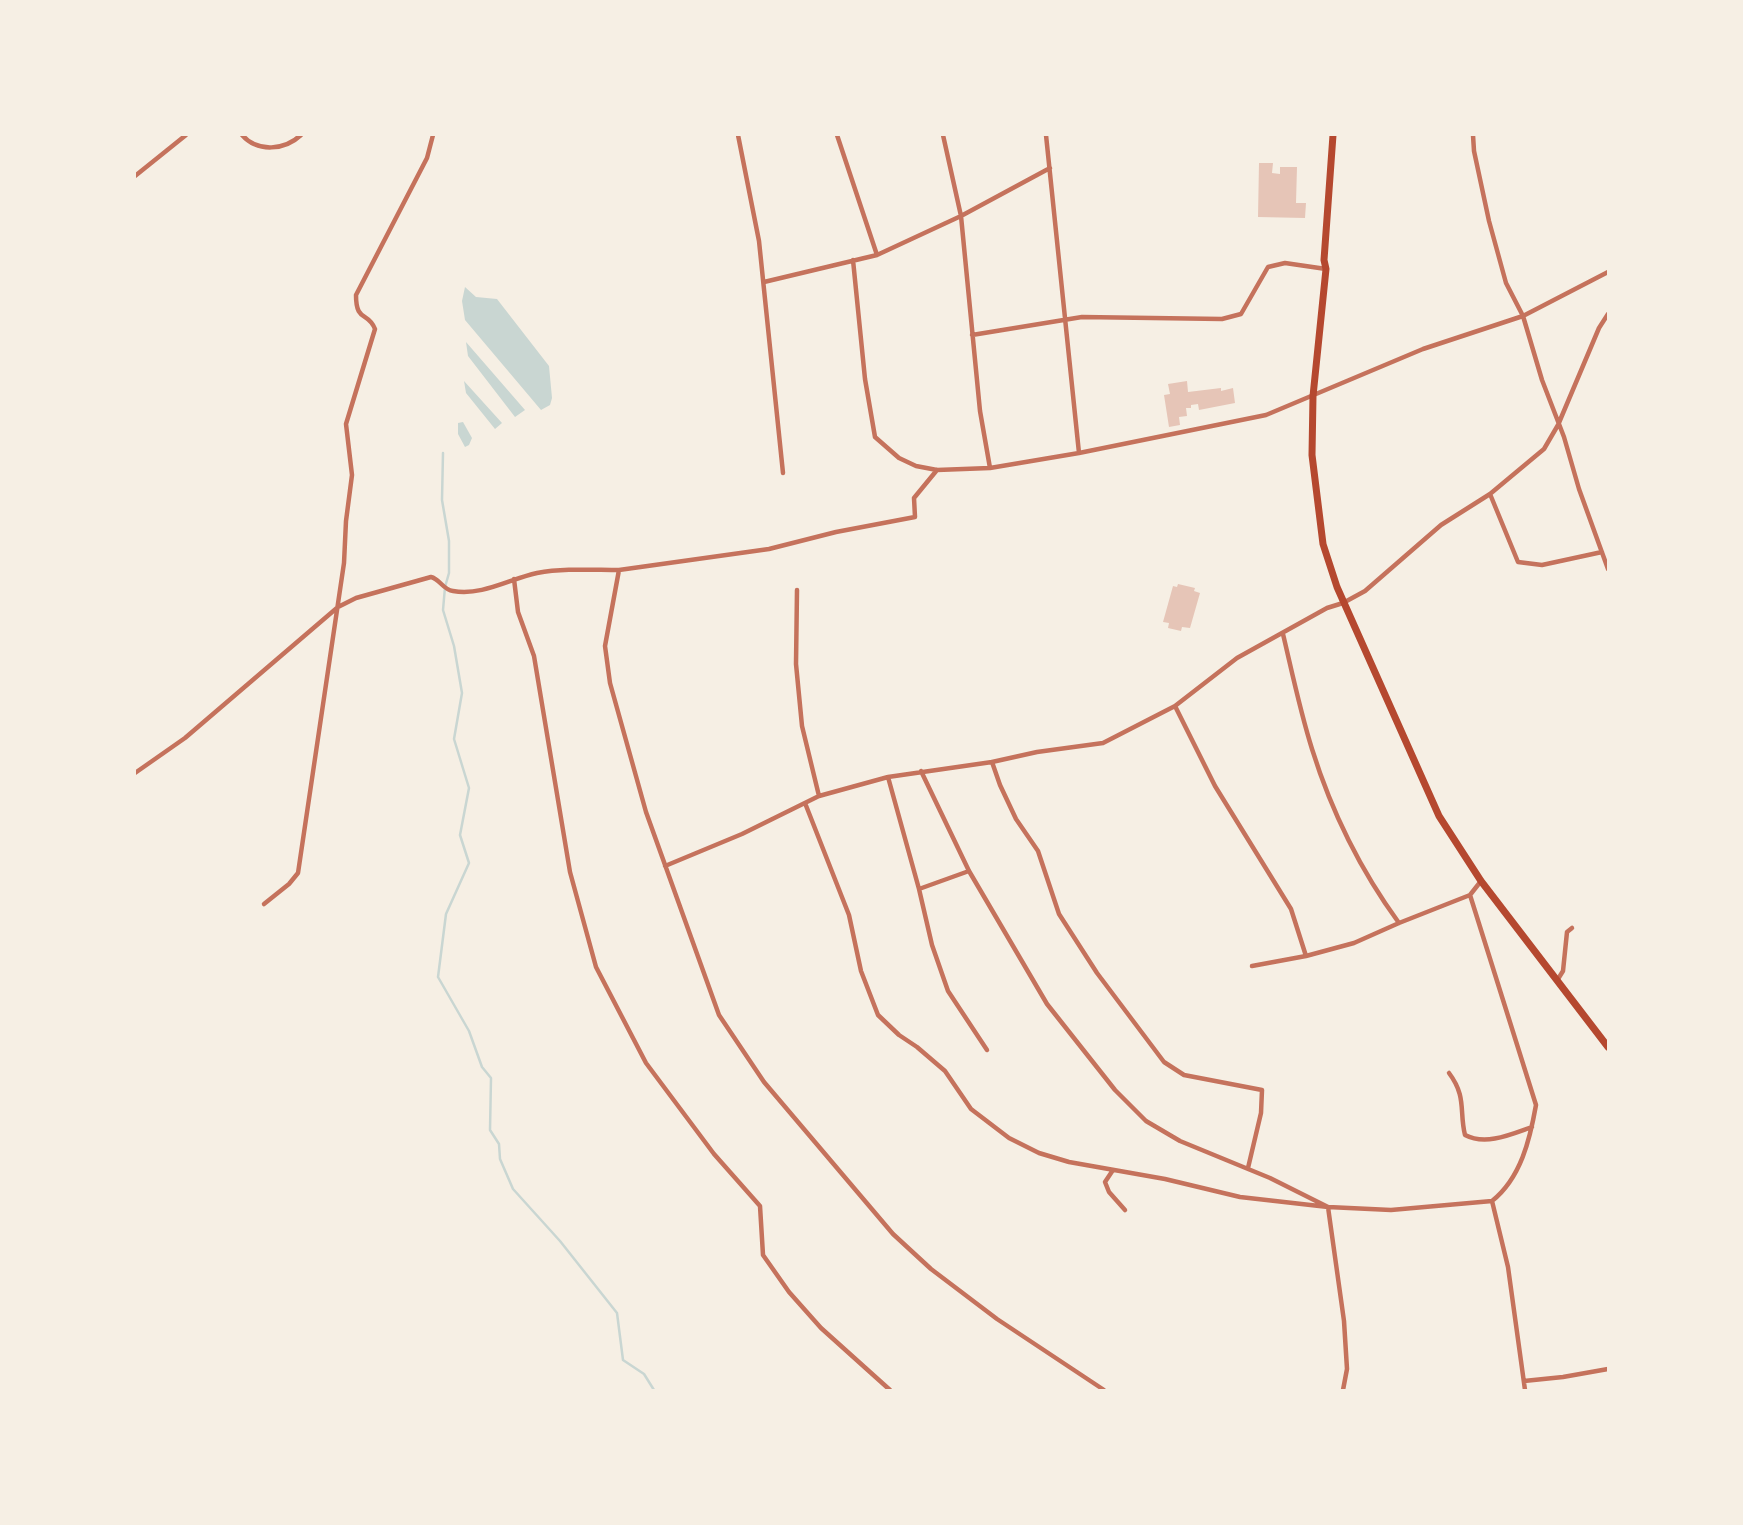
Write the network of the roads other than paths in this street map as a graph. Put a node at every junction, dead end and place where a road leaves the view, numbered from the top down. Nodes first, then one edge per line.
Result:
1 (186, 135) edge
2 (242, 135) edge
3 (301, 135) edge
4 (433, 135) edge
5 (738, 135) edge
6 (837, 135) edge
7 (943, 135) edge
8 (1046, 135) edge
9 (1333, 135) edge
10 (1473, 135) edge
11 (1050, 168) junction
12 (135, 176) edge
13 (961, 216) junction
14 (877, 255) junction
15 (853, 260) junction
16 (1326, 269) junction
17 (1608, 272) edge
18 (764, 282) junction
19 (1608, 314) edge
20 (1523, 316) junction
21 (1064, 320) junction
22 (972, 335) junction
23 (1313, 396) junction
24 (1558, 425) junction
25 (1079, 453) junction
26 (990, 468) junction
27 (937, 470) junction
28 (783, 473) dead end
29 (1490, 494) junction
30 (1602, 552) junction
31 (1608, 569) edge
32 (619, 570) junction
33 (514, 579) junction
34 (797, 590) dead end
35 (1343, 603) junction
36 (338, 607) junction
37 (1283, 633) junction
38 (1175, 706) junction
39 (992, 762) junction
40 (921, 771) junction
41 (135, 773) edge
42 (888, 777) junction
43 (819, 796) junction
44 (805, 803) junction
45 (665, 866) junction
46 (969, 871) junction
47 (1481, 881) junction
48 (919, 889) junction
49 (1470, 895) junction
50 (264, 904) dead end
51 (1399, 923) junction
52 (1572, 928) dead end
53 (1306, 956) junction
54 (1252, 966) dead end
55 (1558, 979) junction
56 (1608, 1047) edge
57 (987, 1050) dead end
58 (1449, 1073) dead end
59 (1532, 1127) junction
60 (1248, 1168) junction
61 (1114, 1170) junction
62 (1492, 1201) junction
63 (1328, 1207) junction
64 (1125, 1210) dead end
65 (1608, 1369) edge
66 (1524, 1381) junction
67 (890, 1390) edge
68 (1104, 1390) edge
69 (1343, 1390) edge
70 (1525, 1390) edge

1 - 12 street
2 - 3 street
4 - 36 street
5 - 18 street
6 - 14 street
7 - 13 street
8 - 11 street
9 - 16 main road
10 - 20 street
11 - 13 street
11 - 21 street
13 - 14 street
13 - 22 street
14 - 15 street
15 - 18 street
15 - 27 street
16 - 21 street
16 - 23 main road
17 - 20 street
18 - 28 street
19 - 24 street
20 - 23 street
20 - 24 street
21 - 22 street
21 - 25 street
22 - 26 street
23 - 25 street
23 - 35 main road
24 - 29 street
24 - 30 street
25 - 26 street
26 - 27 street
27 - 32 street
29 - 30 street
29 - 35 street
30 - 31 street
32 - 33 street
32 - 45 street
33 - 36 street
33 - 67 street
34 - 43 street
35 - 37 street
35 - 47 main road
36 - 41 street
36 - 50 street
37 - 38 street
37 - 51 street
38 - 39 street
38 - 53 street
39 - 40 street
39 - 60 street
40 - 42 street
40 - 46 street
42 - 43 street
42 - 48 street
43 - 44 street
44 - 45 street
44 - 61 street
45 - 68 street
46 - 48 street
46 - 60 street
47 - 49 street
47 - 55 main road
48 - 57 street
49 - 51 street
49 - 59 street
51 - 53 street
52 - 55 street
53 - 54 street
55 - 56 main road
58 - 59 street
59 - 62 street
60 - 63 street
61 - 63 street
61 - 64 street
62 - 63 street
62 - 66 street
63 - 69 street
65 - 66 street
66 - 70 street

